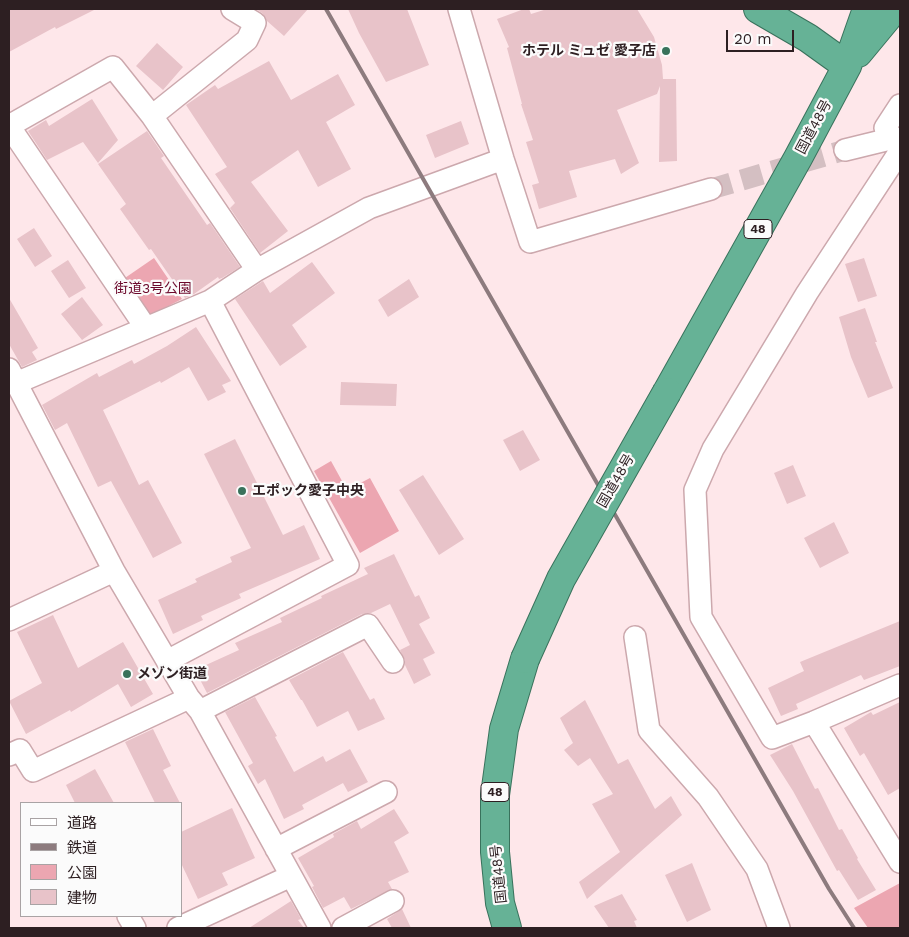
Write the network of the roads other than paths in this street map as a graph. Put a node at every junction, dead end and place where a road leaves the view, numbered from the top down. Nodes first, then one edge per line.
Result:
1 (232, 9) edge
2 (459, 9) edge
3 (758, 9) edge
4 (867, 9) edge
5 (893, 9) edge
6 (847, 66) junction
7 (900, 106) edge
8 (152, 116) junction
9 (898, 145) edge
10 (845, 150) tunnel mouth
11 (503, 159) junction
12 (711, 189) tunnel mouth
13 (257, 270) junction
14 (210, 301) junction
15 (146, 328) junction
16 (12, 376) edge
17 (114, 571) junction
18 (9, 620) edge
19 (635, 637) dead end
20 (167, 661) junction
21 (393, 662) dead end
22 (900, 685) edge
23 (195, 705) junction
24 (814, 722) junction
25 (9, 755) edge
26 (386, 792) dead end
27 (276, 849) junction
28 (900, 862) edge
29 (291, 876) junction
30 (393, 901) dead end
31 (129, 917) edge
32 (204, 923) edge
33 (772, 927) edge
34 (135, 928) edge
35 (178, 928) edge
36 (320, 928) edge
37 (343, 928) edge
38 (507, 928) edge

1 - 8 street
2 - 11 street
3 - 6 highway
4 - 6 highway, 48
5 - 6 highway, 48
6 - 38 highway, 国道48号 / 48, bridge
7 - 9 street
8 - 13 street
8 - 15 street
9 - 10 street
9 - 24 street
11 - 12 street
11 - 13 street
13 - 14 street
14 - 15 street
14 - 20 street
15 - 16 street
16 - 17 street
17 - 18 street
17 - 20 street
19 - 33 street
20 - 23 street
21 - 23 street
22 - 24 street
23 - 25 street
23 - 27 street
24 - 28 street
26 - 27 street
27 - 29 street
29 - 32 street
29 - 36 street
30 - 37 street
31 - 34 street
32 - 35 street

